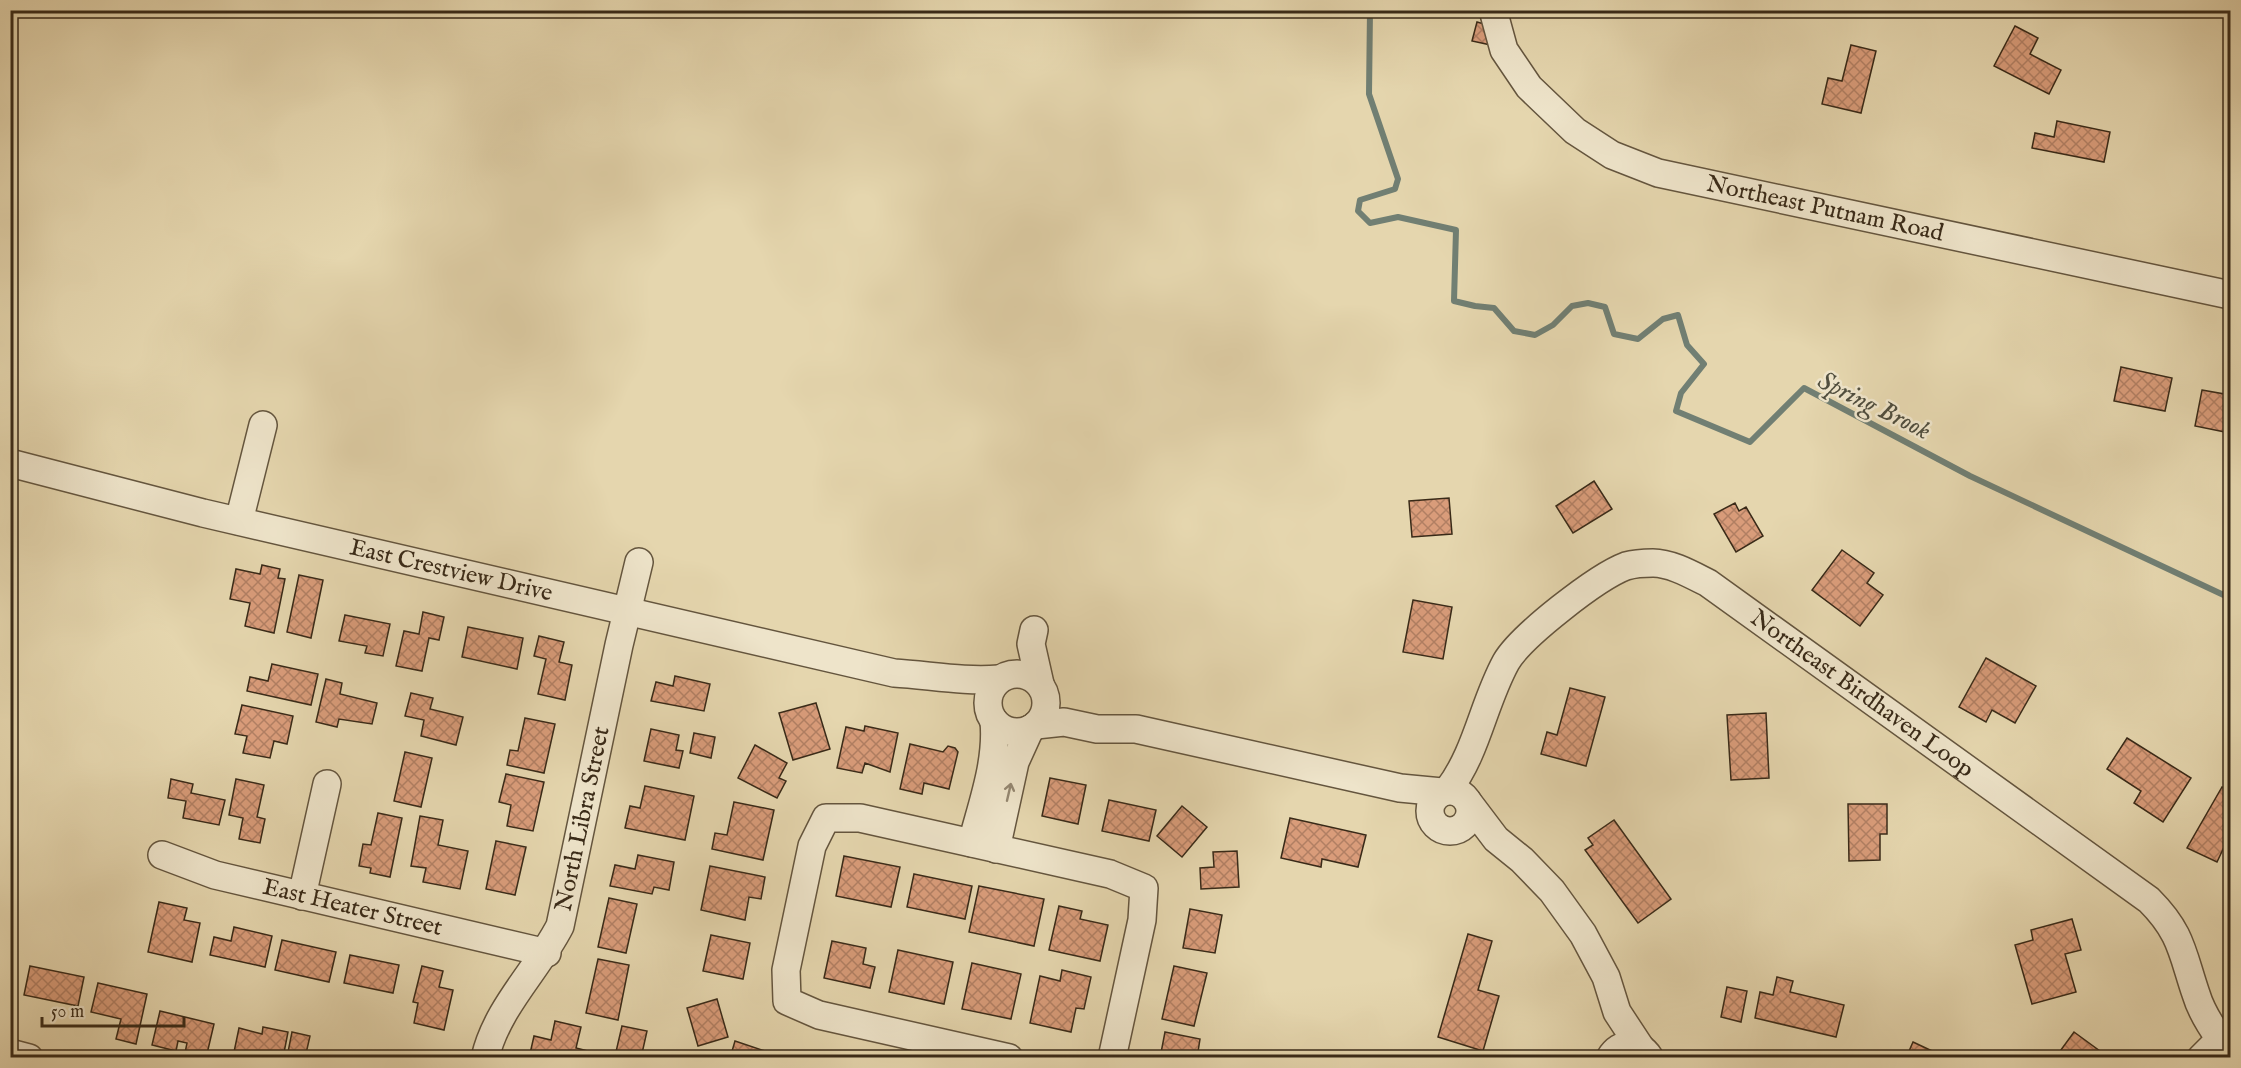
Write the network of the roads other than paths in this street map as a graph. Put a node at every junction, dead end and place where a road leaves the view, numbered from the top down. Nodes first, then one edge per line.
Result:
1 (1493, 10) edge
2 (2230, 295) edge
3 (263, 424) dead end
4 (10, 463) edge
5 (239, 521) junction
6 (639, 562) dead end
7 (627, 612) junction
8 (894, 673) junction
9 (1002, 678) junction
10 (1042, 687) junction
11 (993, 718) junction
12 (1033, 727) junction
13 (1136, 729) junction
14 (327, 784) dead end
15 (1450, 799) junction
16 (1496, 839) junction
17 (984, 846) junction
18 (162, 855) dead end
19 (302, 896) junction
20 (547, 953) junction
21 (2225, 1043) edge
22 (10, 1053) edge
23 (1630, 1054) edge
24 (29, 1058) edge
25 (485, 1058) edge
26 (1009, 1058) edge
27 (1112, 1058) edge
28 (2201, 1058) edge

1 - 2 street, Northeast Putnam Road
3 - 5 street
4 - 5 street, East Crestview Drive
5 - 7 street, East Crestview Drive
6 - 7 street, North Libra Street
7 - 8 street, East Crestview Drive
7 - 20 street, North Libra Street
8 - 9 street, East Crestview Drive
8 - 11 street, East Crestview Drive
9 - 10 street
9 - 10 street
9 - 11 street
10 - 12 street
10 - 13 street
11 - 12 street
11 - 17 street
12 - 13 street
17 -> 12 street
13 - 15 street
14 - 19 street
15 - 16 street
15 - 16 street
15 - 21 street, Northeast Birdhaven Loop
16 - 23 street
17 - 26 street
17 - 27 street
18 - 19 street, East Heater Street
19 - 20 street, East Heater Street
20 - 25 street, North Libra Street
21 - 28 street, Northeast Birdhaven Loop
22 - 24 street

